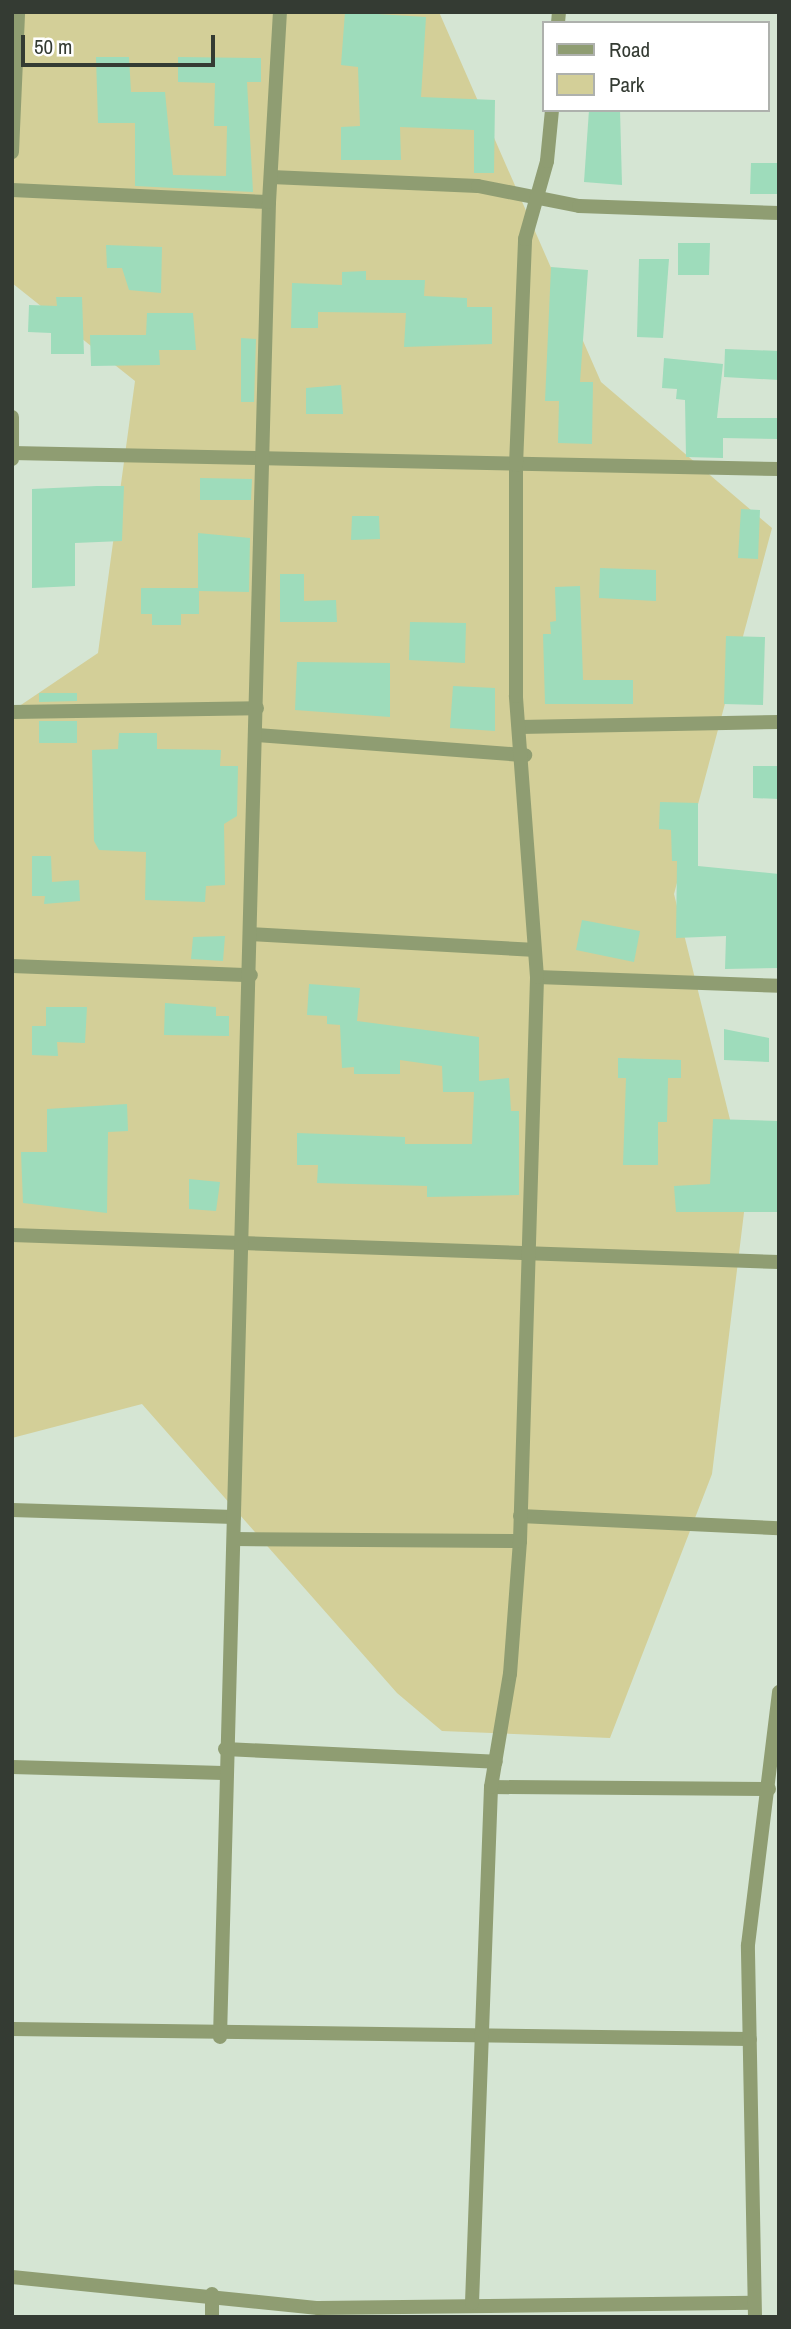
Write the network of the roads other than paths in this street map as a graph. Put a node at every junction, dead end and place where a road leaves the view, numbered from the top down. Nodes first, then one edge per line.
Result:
1 (18, 12) edge
2 (280, 12) edge
3 (552, 112) edge
4 (12, 152) edge
5 (271, 177) junction
6 (12, 190) edge
7 (534, 197) junction
8 (269, 202) junction
9 (779, 213) edge
10 (12, 417) edge
11 (12, 453) edge
12 (262, 458) junction
13 (12, 459) edge
14 (516, 465) junction
15 (779, 469) edge
16 (257, 708) junction
17 (12, 712) edge
18 (779, 722) edge
19 (520, 727) junction
20 (257, 735) junction
21 (525, 755) junction
22 (250, 933) junction
23 (532, 950) junction
24 (12, 966) edge
25 (251, 975) junction
26 (537, 977) junction
27 (779, 986) edge
28 (12, 1235) edge
29 (242, 1246) junction
30 (530, 1251) junction
31 (779, 1262) edge
32 (12, 1510) edge
33 (520, 1516) junction
34 (234, 1517) junction
35 (779, 1528) edge
36 (234, 1539) junction
37 (520, 1541) junction
38 (779, 1692) edge
39 (225, 1749) junction
40 (496, 1762) junction
41 (12, 1768) edge
42 (223, 1773) junction
43 (491, 1787) junction
44 (769, 1789) junction
45 (12, 2029) edge
46 (220, 2036) junction
47 (480, 2038) junction
48 (750, 2039) junction
49 (12, 2277) edge
50 (212, 2294) junction
51 (491, 2301) junction
52 (472, 2303) junction
53 (755, 2310) edge
54 (212, 2317) edge
55 (490, 2317) edge

1 - 4 street
2 - 5 street
3 - 7 street
5 - 7 street
5 - 8 street
6 - 8 street
7 - 9 street
7 - 14 street
8 - 12 street
10 - 11 street
11 - 12 street
11 - 13 street
12 - 14 street
12 - 16 street
14 - 15 street
14 - 19 street
16 - 17 street
16 - 20 street
18 - 19 street
19 - 21 street
20 - 21 street
20 - 22 street
21 - 23 street
22 - 23 street
22 - 25 street
23 - 26 street
24 - 25 street
25 - 29 street
26 - 27 street
26 - 30 street
28 - 29 street
29 - 30 street
29 - 34 street
30 - 31 street
30 - 33 street
32 - 34 street
33 - 35 street
33 - 37 street
34 - 36 street
36 - 37 street
36 - 39 street
37 - 40 street
38 - 44 street
39 - 40 street
39 - 42 street
40 - 43 street
41 - 42 street
42 - 46 street
43 - 44 street
43 - 47 street
44 - 48 street
45 - 46 street
46 - 47 street
47 - 48 street
47 - 52 street
48 - 53 street
49 - 50 street
50 - 52 street
50 - 54 street
51 - 52 street
51 - 53 street
51 - 55 street

